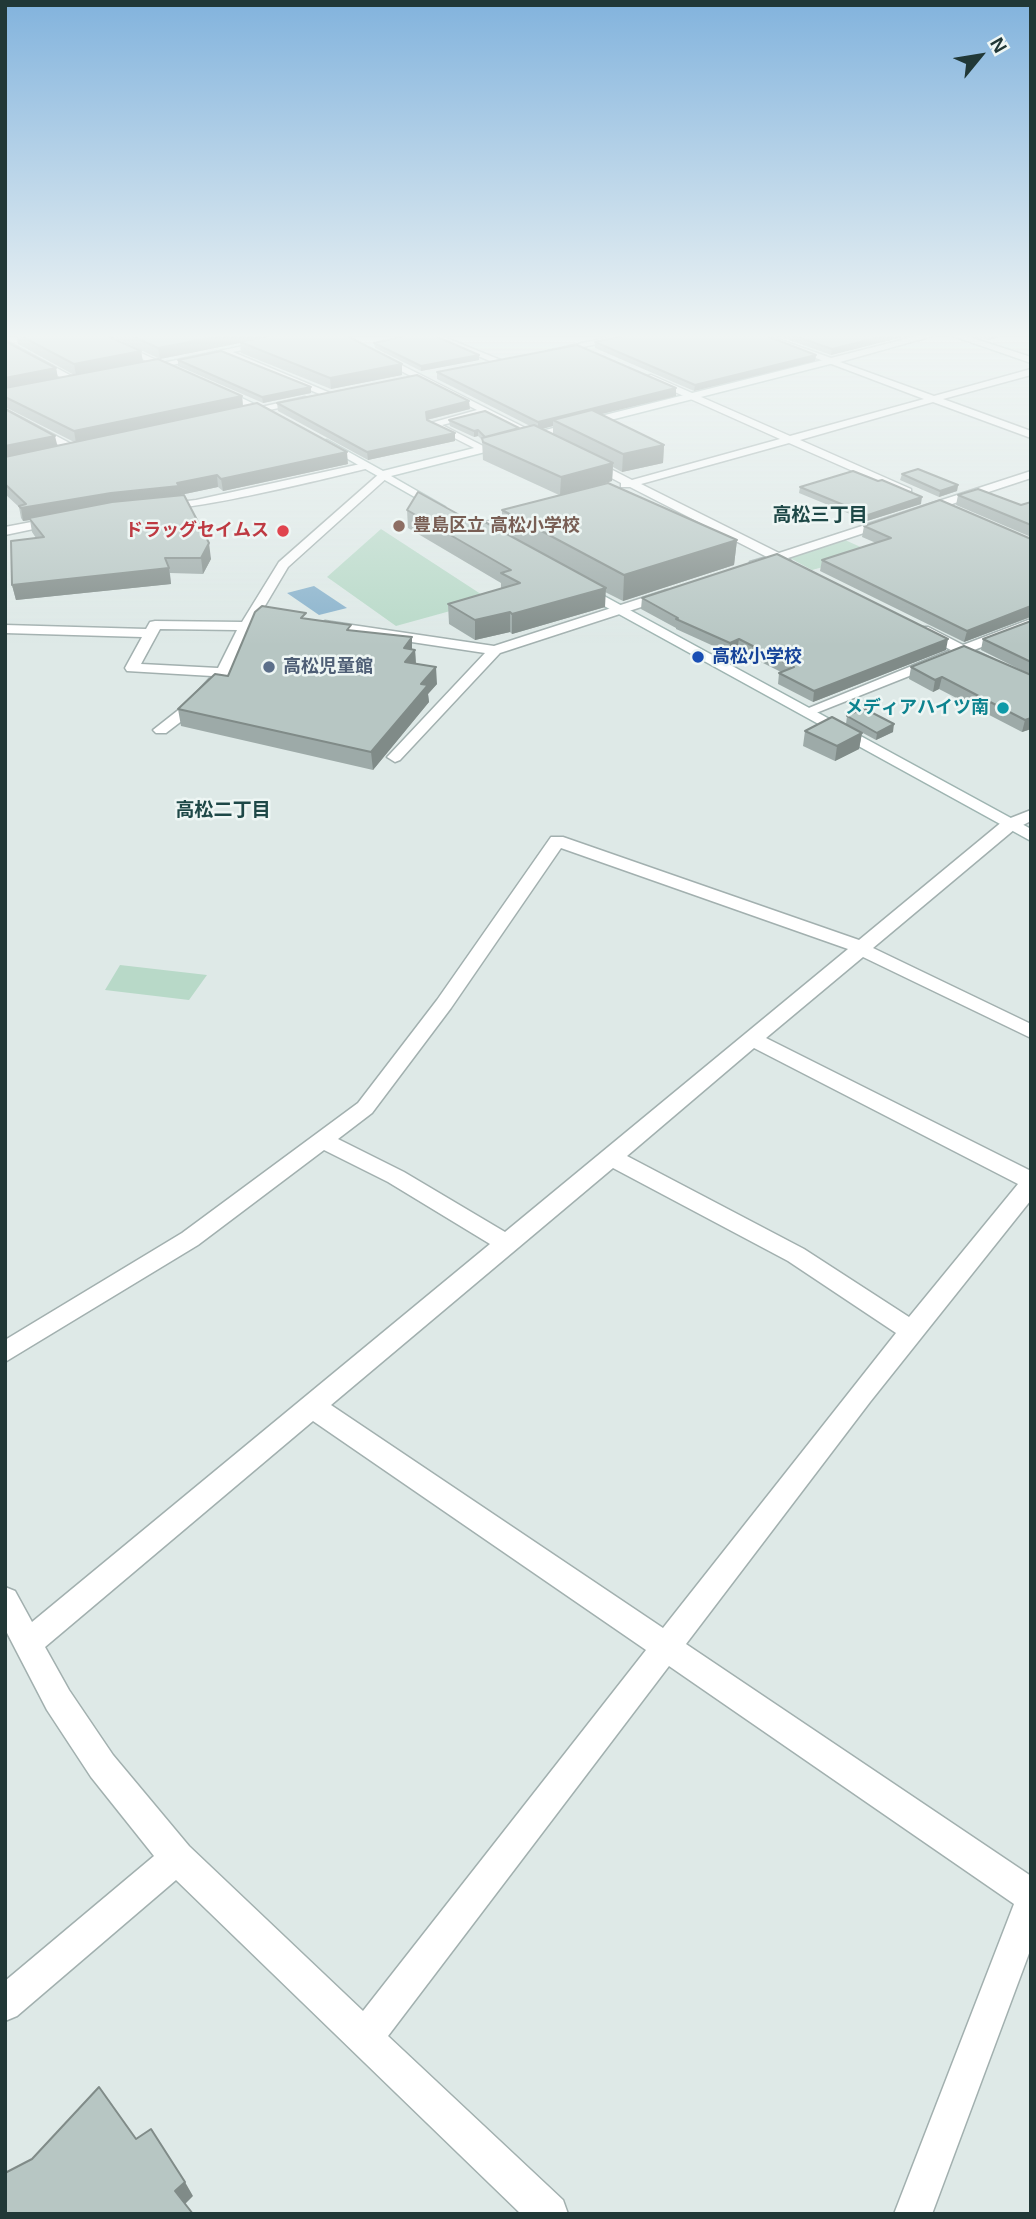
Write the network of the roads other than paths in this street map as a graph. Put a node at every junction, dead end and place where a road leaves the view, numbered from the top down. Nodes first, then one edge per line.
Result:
1 (54, 439) edge
2 (316, 439) edge
3 (462, 439) edge
4 (526, 439) edge
5 (542, 439) edge
6 (790, 439) joint
7 (560, 447) edge
8 (89, 448) edge
9 (484, 449) junction
10 (77, 451) junction
11 (572, 453) edge
12 (64, 454) edge
13 (365, 466) junction
14 (1031, 474) edge
15 (382, 476) junction
16 (632, 483) junction
17 (619, 487) edge
18 (944, 507) junction
19 (151, 508) edge
20 (540, 509) edge
21 (72, 518) edge
22 (5, 531) edge
23 (777, 557) junction
24 (800, 568) edge
25 (739, 570) edge
26 (576, 584) edge
27 (678, 590) edge
28 (620, 609) junction
29 (256, 619) junction
30 (307, 622) edge
31 (1031, 623) edge
32 (915, 626) edge
33 (5, 629) edge
34 (151, 634) junction
35 (495, 650) junction
36 (963, 650) junction
37 (223, 672) junction
38 (1031, 684) edge
39 (806, 712) junction
40 (161, 730) dead end
41 (396, 757) dead end
42 (1031, 815) edge
43 (1009, 825) junction
44 (1031, 836) edge
45 (862, 948) junction
46 (1031, 1032) edge
47 (752, 1040) junction
48 (323, 1140) junction
49 (611, 1157) junction
50 (1031, 1182) edge
51 (506, 1243) junction
52 (910, 1330) junction
53 (5, 1352) edge
54 (312, 1406) junction
55 (5, 1600) edge
56 (27, 1643) junction
57 (668, 1646) junction
58 (177, 1858) junction
59 (1031, 1896) edge
60 (1031, 1902) edge
61 (5, 2004) edge
62 (365, 2037) junction
63 (549, 2214) edge
64 (913, 2214) edge

1 - 10 street
2 - 13 street
3 - 9 street
4 - 9 street
5 - 7 street
6 - 16 street
6 - 18 street
8 - 10 street
9 - 15 street
10 - 12 street
11 - 16 street
13 - 15 street
13 - 19 street
14 - 18 street
15 - 20 street
15 - 29 street
16 - 17 street
16 - 23 street
18 - 23 street
21 - 22 street
23 - 24 street
23 - 25 street
26 - 28 street
27 - 28 street
28 - 35 street
28 - 39 street
29 - 34 street
29 - 37 street
30 - 35 street
31 - 36 street
32 - 36 street
33 - 34 street
34 - 37 street
35 - 41 street
36 - 38 street
36 - 39 street
37 - 40 street
39 - 43 street
42 - 43 street
43 - 44 street
43 - 45 street
45 - 46 street
45 - 47 street
45 - 48 street
47 - 49 street
47 - 50 street
48 - 51 street
48 - 53 street
49 - 51 street
49 - 52 street
50 - 52 street
51 - 54 street
52 - 57 street
54 - 56 street
54 - 57 street
55 - 56 street
56 - 58 street
57 - 59 street
57 - 62 street
58 - 61 street
58 - 62 street
60 - 64 street
62 - 63 street

